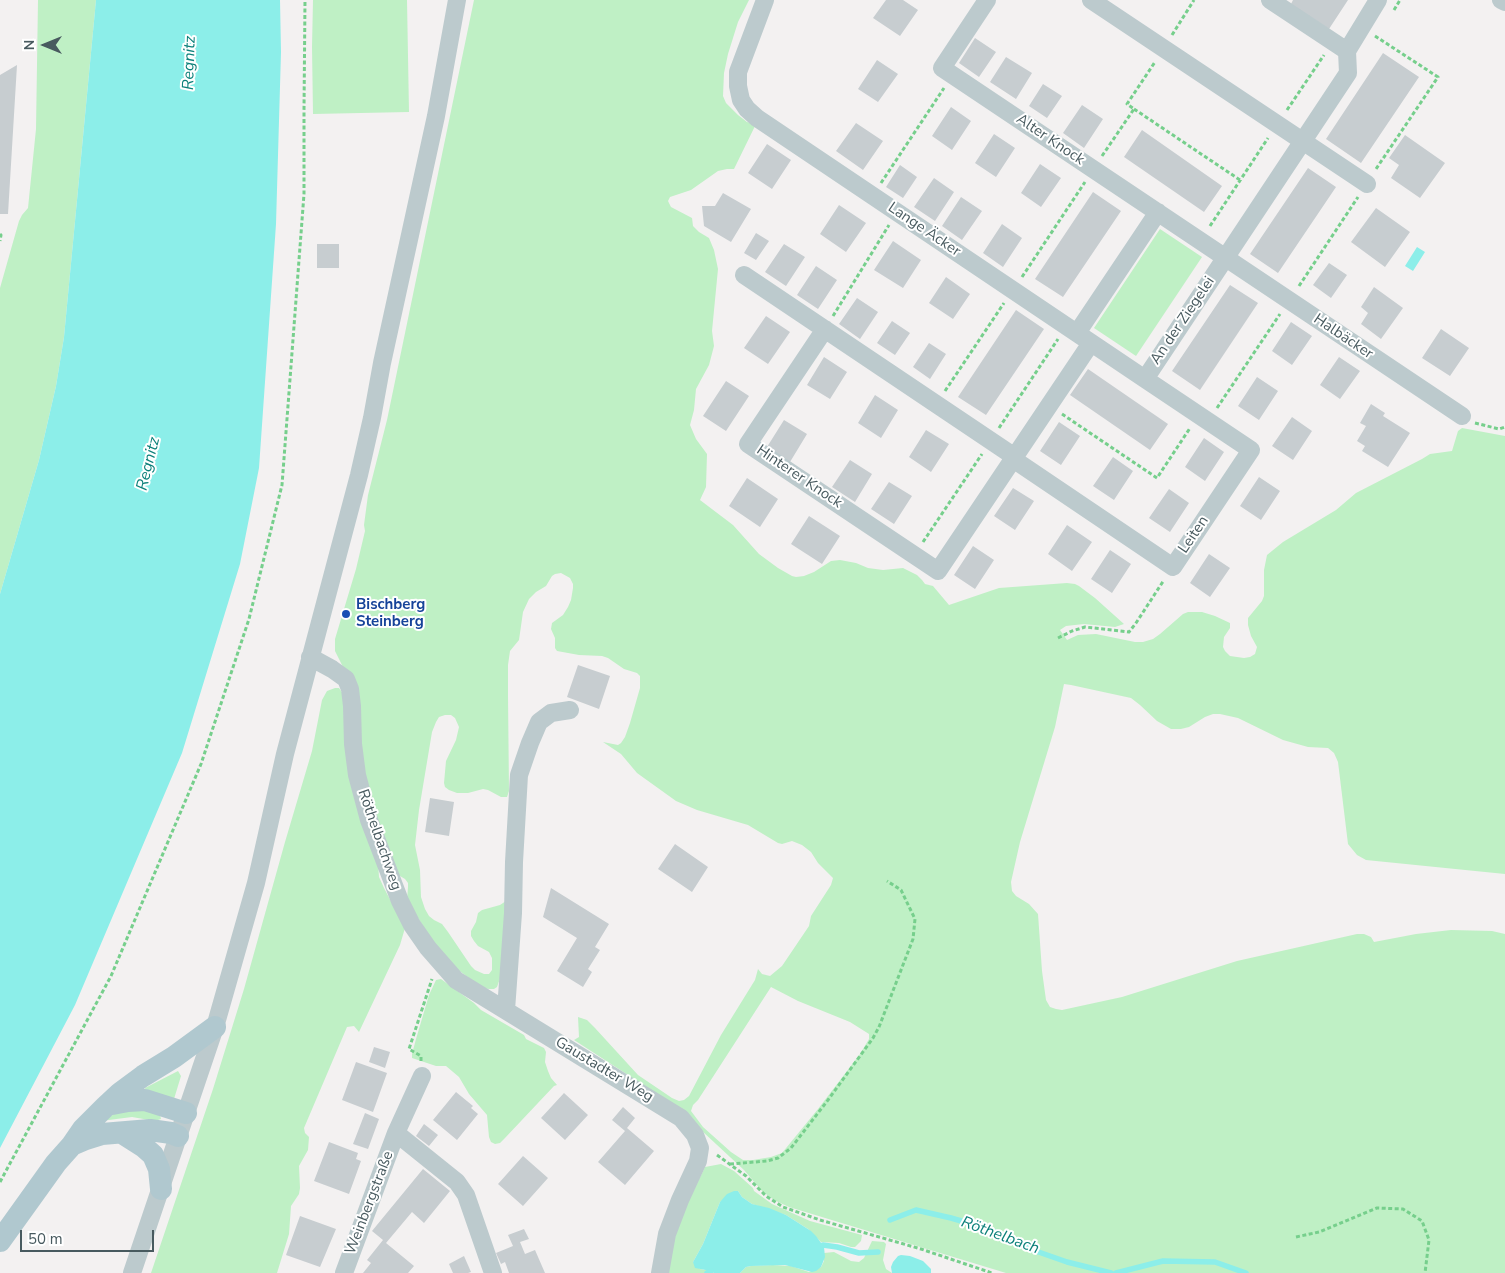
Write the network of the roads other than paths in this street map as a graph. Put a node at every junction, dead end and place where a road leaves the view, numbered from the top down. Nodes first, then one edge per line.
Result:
1 (457, 0) edge
2 (765, 0) edge
3 (987, 0) edge
4 (1091, 0) edge
5 (1270, 0) edge
6 (1378, 0) edge
7 (1501, 0) edge
8 (1505, 2) edge
9 (1347, 51) junction
10 (1302, 142) junction
11 (1367, 184) road end
12 (1158, 212) junction
13 (1225, 258) junction
14 (744, 275) dead end
15 (825, 329) junction
16 (1084, 338) junction
17 (1145, 378) junction
18 (1462, 416) road end
19 (1014, 458) junction
20 (310, 657) junction
21 (570, 710) dead end
22 (501, 1007) junction
23 (214, 1027) junction
24 (422, 1076) road end
25 (106, 1106) junction
26 (186, 1113) junction
27 (122, 1133) junction
28 (396, 1133) junction
29 (178, 1136) junction
30 (72, 1145) junction
31 (161, 1188) junction
32 (0, 1241) edge
33 (132, 1273) edge
34 (344, 1273) edge
35 (493, 1273) edge
36 (660, 1273) edge

1 - 20 street
2 - 16 street, Lange Äcker
3 - 12 street, Alter Knock
4 - 10 street
5 - 9 street
6 - 9 street
7 - 8 street
9 - 10 street, An der Ziegelei
10 - 11 street
10 - 13 street, An der Ziegelei
12 - 13 street, Alter Knock
12 - 16 street
13 - 17 street, An der Ziegelei
13 - 18 street, Halbäcker
14 - 15 street
15 - 19 street
15 - 19 street, Hinterer Knock
16 - 17 street, An der Ziegelei
16 - 19 street
17 - 19 street, Leiten
20 - 22 street, Röthelbachweg
20 - 23 street
21 - 22 street
22 - 36 street, Gaustadter Weg
23 - 25 main road
23 - 26 street
24 - 28 street, Weinbergstraße
25 - 26 main road
25 - 30 main road
26 - 29 street
27 - 29 main road
27 - 30 main road
27 - 31 main road
28 - 34 street, Weinbergstraße
28 - 35 street, Weinbergstraße
29 - 31 street
30 - 32 main road
31 - 33 street

